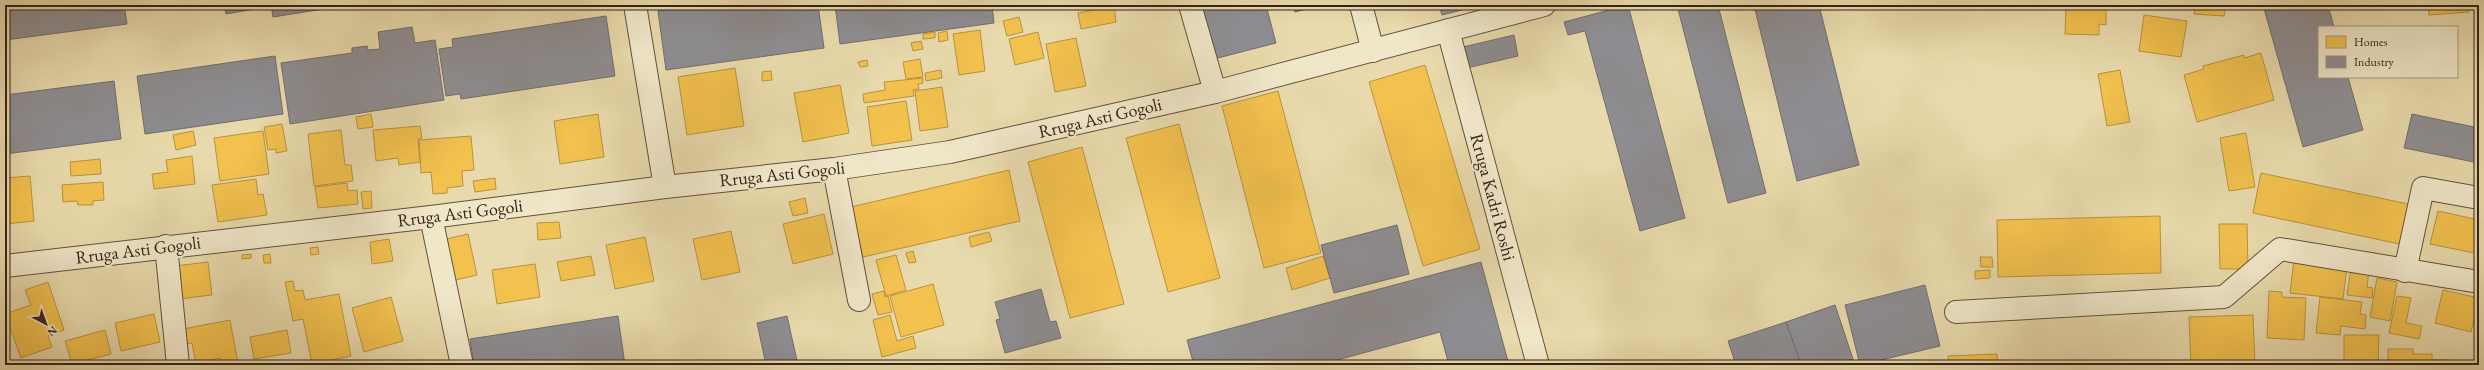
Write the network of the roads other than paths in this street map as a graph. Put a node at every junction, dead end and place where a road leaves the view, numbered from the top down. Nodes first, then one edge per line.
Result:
1 (635, 5) edge
2 (1190, 5) edge
3 (1361, 5) edge
4 (1544, 5) edge
5 (1448, 30) junction
6 (1373, 51) junction
7 (1215, 92) junction
8 (834, 169) junction
9 (665, 187) junction
10 (2479, 198) edge
11 (431, 217) junction
12 (166, 246) junction
13 (5, 266) edge
14 (2405, 271) junction
15 (2479, 282) edge
16 (859, 300) dead end
17 (1956, 312) dead end
18 (178, 365) edge
19 (462, 365) edge
20 (1538, 365) edge

1 - 9 street
2 - 7 street
3 - 6 street
4 - 5 street, Rruga Asti Gogoli
5 - 6 street, Rruga Asti Gogoli
5 - 20 street, Rruga Kadri Roshi
6 - 7 street, Rruga Asti Gogoli
7 - 8 street, Rruga Asti Gogoli
8 - 9 street, Rruga Asti Gogoli
8 - 16 street
9 - 11 street, Rruga Asti Gogoli
10 - 14 street
11 - 12 street, Rruga Asti Gogoli
11 - 19 street
12 - 13 street, Rruga Asti Gogoli
12 - 18 street
14 - 15 street
14 - 17 street

